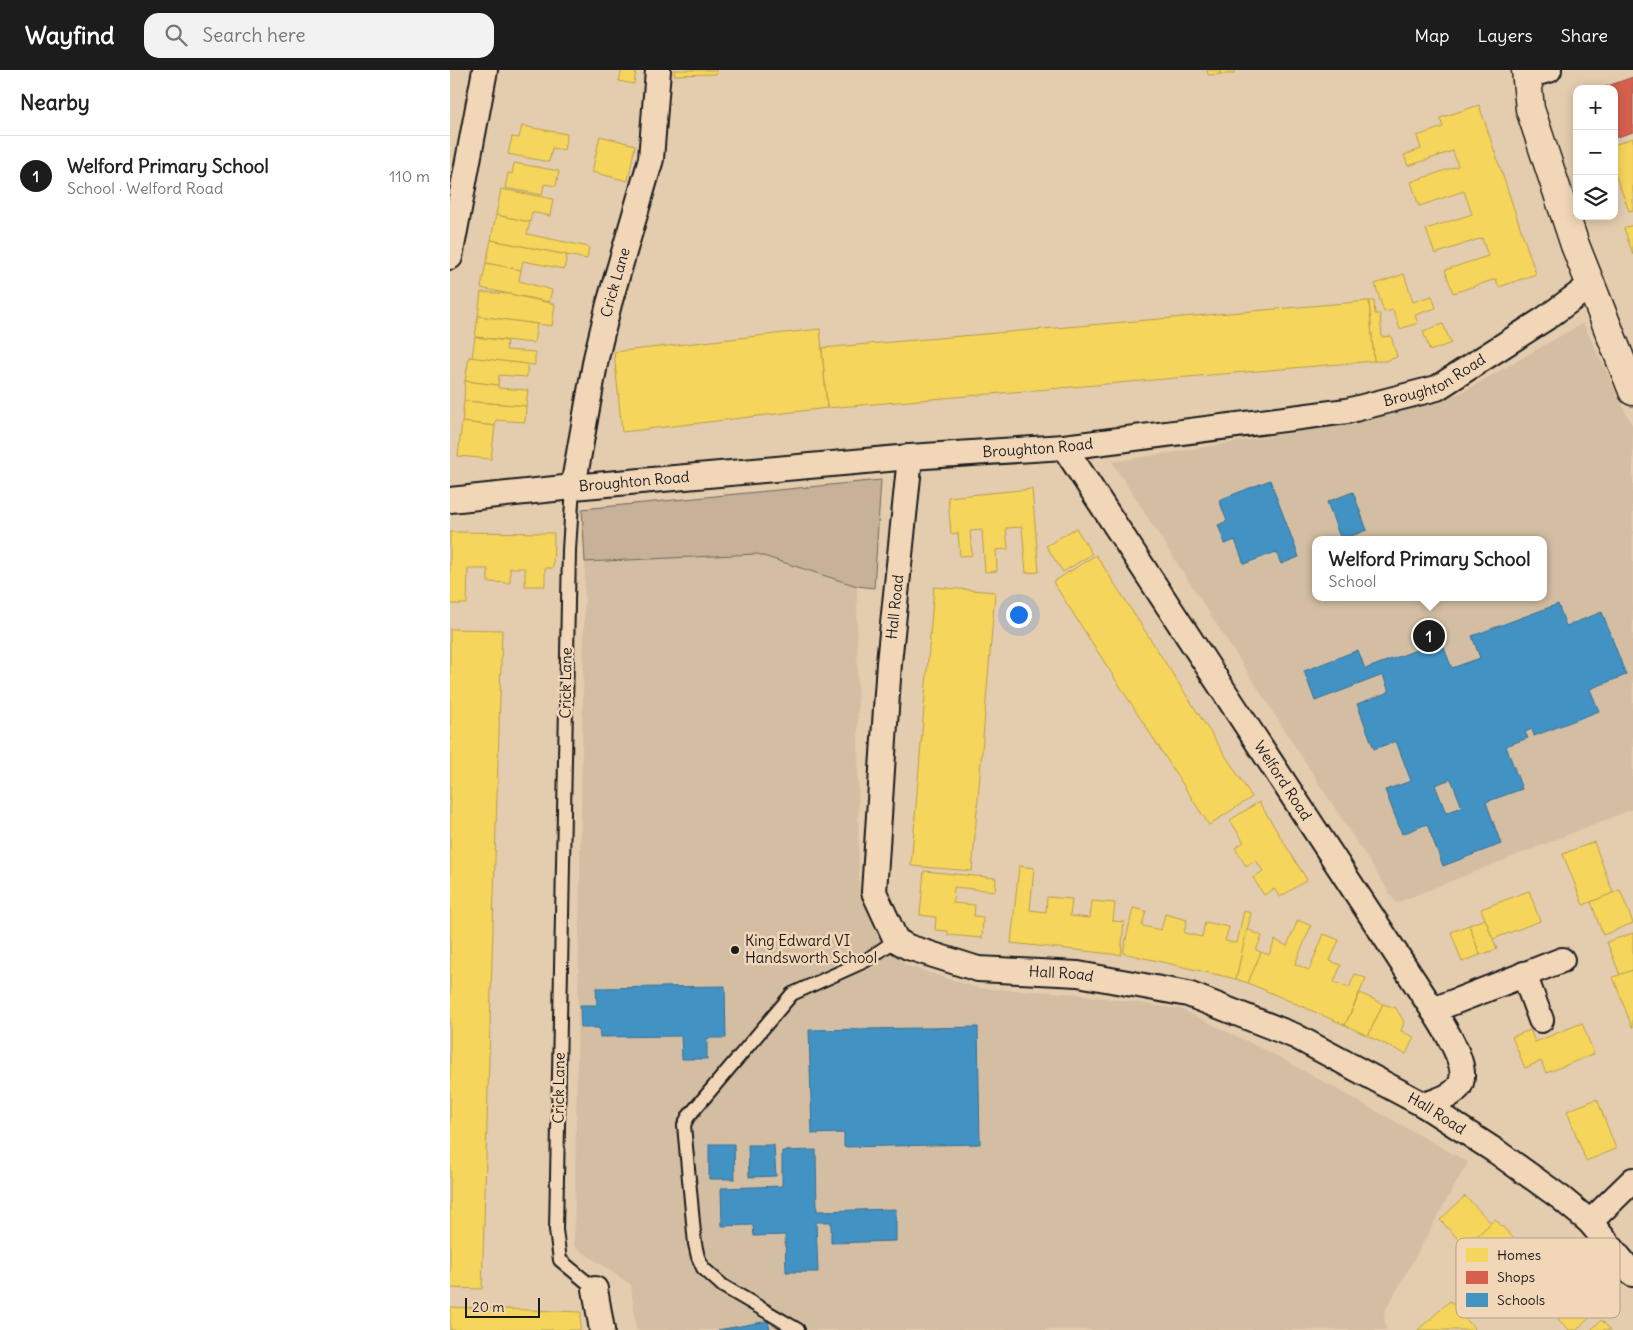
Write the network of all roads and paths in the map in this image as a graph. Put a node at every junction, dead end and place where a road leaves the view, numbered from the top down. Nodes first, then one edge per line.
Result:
1 (484, 70) edge
2 (658, 70) edge
3 (1534, 72) edge
4 (450, 257) edge
5 (1591, 285) junction
6 (1633, 391) edge
7 (1064, 447) junction
8 (910, 457) junction
9 (573, 487) junction
10 (450, 500) edge
11 (896, 940) junction
12 (1562, 960) dead end
13 (1524, 974) junction
14 (1433, 1010) junction
15 (1541, 1020) dead end
16 (1424, 1105) junction
17 (1633, 1180) edge
18 (1590, 1222) junction
19 (1603, 1238) edge
20 (1620, 1258) edge
21 (1633, 1274) edge
22 (595, 1289) joint
23 (602, 1330) edge
24 (798, 1330) edge

1 - 4 street
2 - 9 street, Crick Lane
3 - 5 main road
5 - 6 main road
5 - 7 street, Broughton Road
7 - 8 street, Broughton Road
7 - 14 street, Welford Road
8 - 9 street, Broughton Road
8 - 11 street, Hall Road
9 - 10 street, Broughton Road
9 - 22 lane, Crick Lane
11 - 16 street, Hall Road
11 - 24 lane
12 - 13 street
13 - 14 street
13 - 15 street
14 - 16 street, Welford Road
16 - 18 street, Hall Road
17 - 18 street
18 - 19 street, Hall Road
20 - 21 street, Hall Road
22 - 23 street

